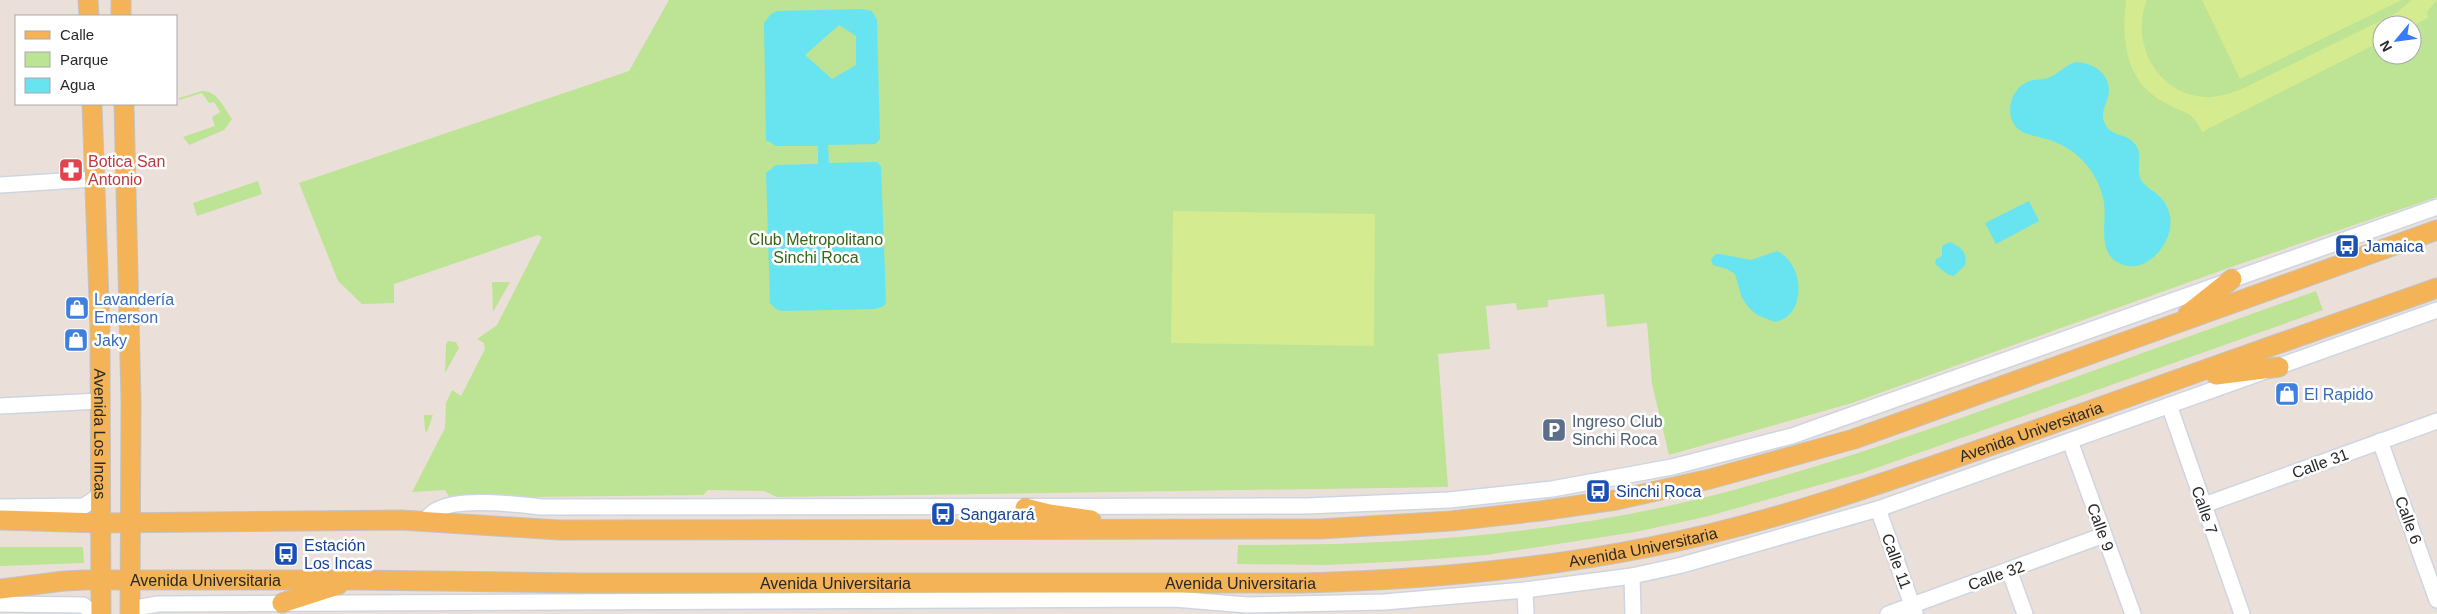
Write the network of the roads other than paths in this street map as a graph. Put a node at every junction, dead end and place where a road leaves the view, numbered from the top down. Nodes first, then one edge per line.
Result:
1 (88, 0) edge
2 (121, 0) edge
3 (89, 15) edge
4 (121, 15) edge
5 (92, 105) edge
6 (124, 105) edge
7 (94, 179) junction
8 (0, 185) edge
9 (2437, 207) edge
10 (2437, 230) edge
11 (2232, 280) junction
12 (2437, 288) edge
13 (2437, 310) edge
14 (2176, 324) junction
15 (130, 328) junction
16 (100, 329) junction
17 (2279, 367) junction
18 (2180, 379) junction
19 (100, 401) junction
20 (2169, 405) junction
21 (0, 406) edge
22 (2437, 421) edge
23 (2070, 441) junction
24 (2380, 441) junction
25 (101, 488) junction
26 (2204, 505) junction
27 (0, 507) edge
28 (1025, 508) junction
29 (1878, 509) junction
30 (0, 520) edge
31 (425, 520) junction
32 (130, 522) junction
33 (101, 523) junction
34 (1123, 529) junction
35 (2104, 536) junction
36 (2009, 570) junction
37 (1632, 576) junction
38 (357, 580) junction
39 (101, 581) junction
40 (130, 581) junction
41 (0, 590) edge
42 (1525, 590) junction
43 (2437, 600) edge
44 (282, 603) junction
45 (0, 604) edge
46 (1174, 607) edge
47 (1384, 608) edge
48 (324, 609) edge
49 (541, 609) edge
50 (798, 609) edge
51 (1247, 609) edge
52 (1914, 610) edge
53 (95, 614) edge
54 (101, 614) edge
55 (130, 614) edge
56 (135, 614) edge
57 (1526, 614) edge
58 (1633, 614) edge
59 (1888, 614) edge
60 (2025, 614) edge
61 (2133, 614) edge
62 (2242, 614) edge

1 - 3 main road
2 - 4 main road
5 - 7 main road, Avenida Los Incas
6 - 15 main road, Avenida Los Incas
7 - 8 street
7 - 16 main road, Avenida Los Incas
9 - 11 street
10 - 14 main road
11 - 14 main road
11 - 28 street
12 - 18 main road, Avenida Universitaria
13 - 17 street, Avenida Universitaria
14 - 34 main road
15 - 16 main road
15 - 32 main road, Avenida Los Incas
16 - 19 main road, Avenida Los Incas
17 - 18 main road
17 - 20 street, Avenida Universitaria
18 - 38 main road, Avenida Universitaria
19 - 21 street
19 - 25 main road, Avenida Los Incas
20 - 23 street, Avenida Universitaria
20 - 26 street, Calle 7
22 - 24 street, Calle 31
23 - 29 street, Avenida Universitaria
23 - 35 street, Calle 9
24 - 26 street, Calle 31
24 - 43 street, Calle 6
25 - 27 street
25 - 33 main road, Avenida Los Incas
26 - 62 street, Calle 7
28 - 31 street
28 - 34 main road
29 - 37 street, Avenida Universitaria
29 - 52 street, Calle 11
30 - 33 main road
31 - 32 main road
31 - 34 main road
32 - 33 main road
32 - 40 main road, Avenida Los Incas
33 - 39 main road, Avenida Los Incas
35 - 36 street, Calle 32
35 - 61 street, Calle 9
36 - 52 street, Calle 32
36 - 60 street
37 - 42 street, Avenida Universitaria
37 - 58 street
38 - 40 main road, Avenida Universitaria
38 - 44 main road
39 - 40 main road, Avenida Universitaria
39 - 41 main road, Avenida Universitaria
39 - 54 main road, Avenida Los Incas
40 - 55 main road, Avenida Los Incas
42 - 47 street, Avenida Universitaria
42 - 57 street
44 - 48 street, Avenida Universitaria
44 - 56 street, Avenida Universitaria
45 - 53 street
46 - 50 street, Avenida Universitaria
46 - 51 street, Avenida Universitaria
47 - 51 street, Avenida Universitaria
48 - 49 street, Avenida Universitaria
49 - 50 street, Avenida Universitaria
52 - 59 street, Calle 32

